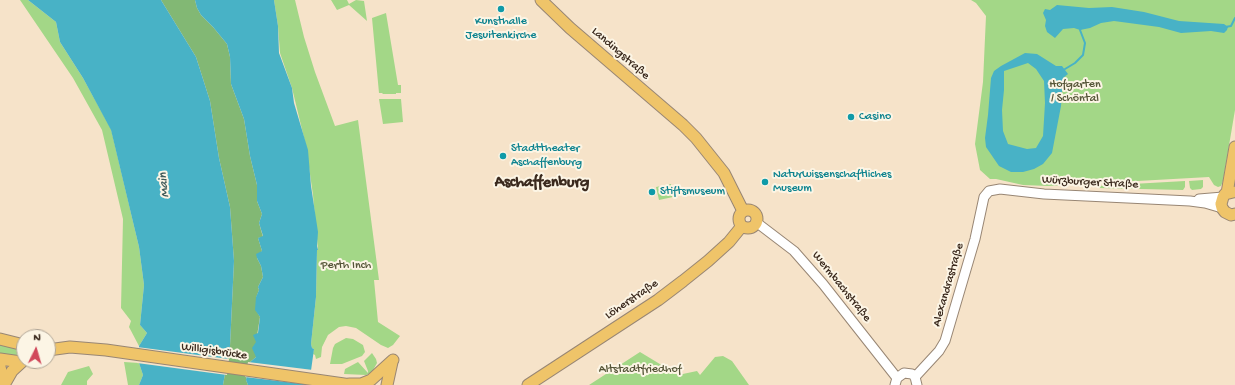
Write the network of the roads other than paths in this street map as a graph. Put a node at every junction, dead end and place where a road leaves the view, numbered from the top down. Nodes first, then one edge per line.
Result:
1 (541, 0) edge
2 (1235, 147) edge
3 (1234, 165) edge
4 (989, 191) joint
5 (1227, 198) edge
6 (743, 211) junction
7 (1235, 215) edge
8 (756, 222) junction
9 (742, 226) junction
10 (0, 339) edge
11 (16, 343) edge
12 (56, 348) edge
13 (0, 358) edge
14 (16, 360) edge
15 (0, 367) edge
16 (16, 367) edge
17 (896, 381) edge
18 (916, 381) edge
19 (4, 384) edge
20 (347, 384) edge
21 (387, 385) edge
22 (528, 385) edge

1 - 6 main road, Landingstraße
2 - 3 main road
3 - 5 main road
4 - 5 street, Würzburger Straße
4 - 18 street, Alexandrastraße
5 - 7 main road
6 - 8 main road
6 - 9 main road
8 - 9 main road
8 - 17 street, Wermbachstraße
9 - 22 main road, Löherstraße
10 - 11 main road
12 - 20 main road, Willigisbrücke
13 - 14 main road
15 - 19 main road
16 - 19 main road
17 - 18 street
20 - 21 main road, Willigisbrücke

